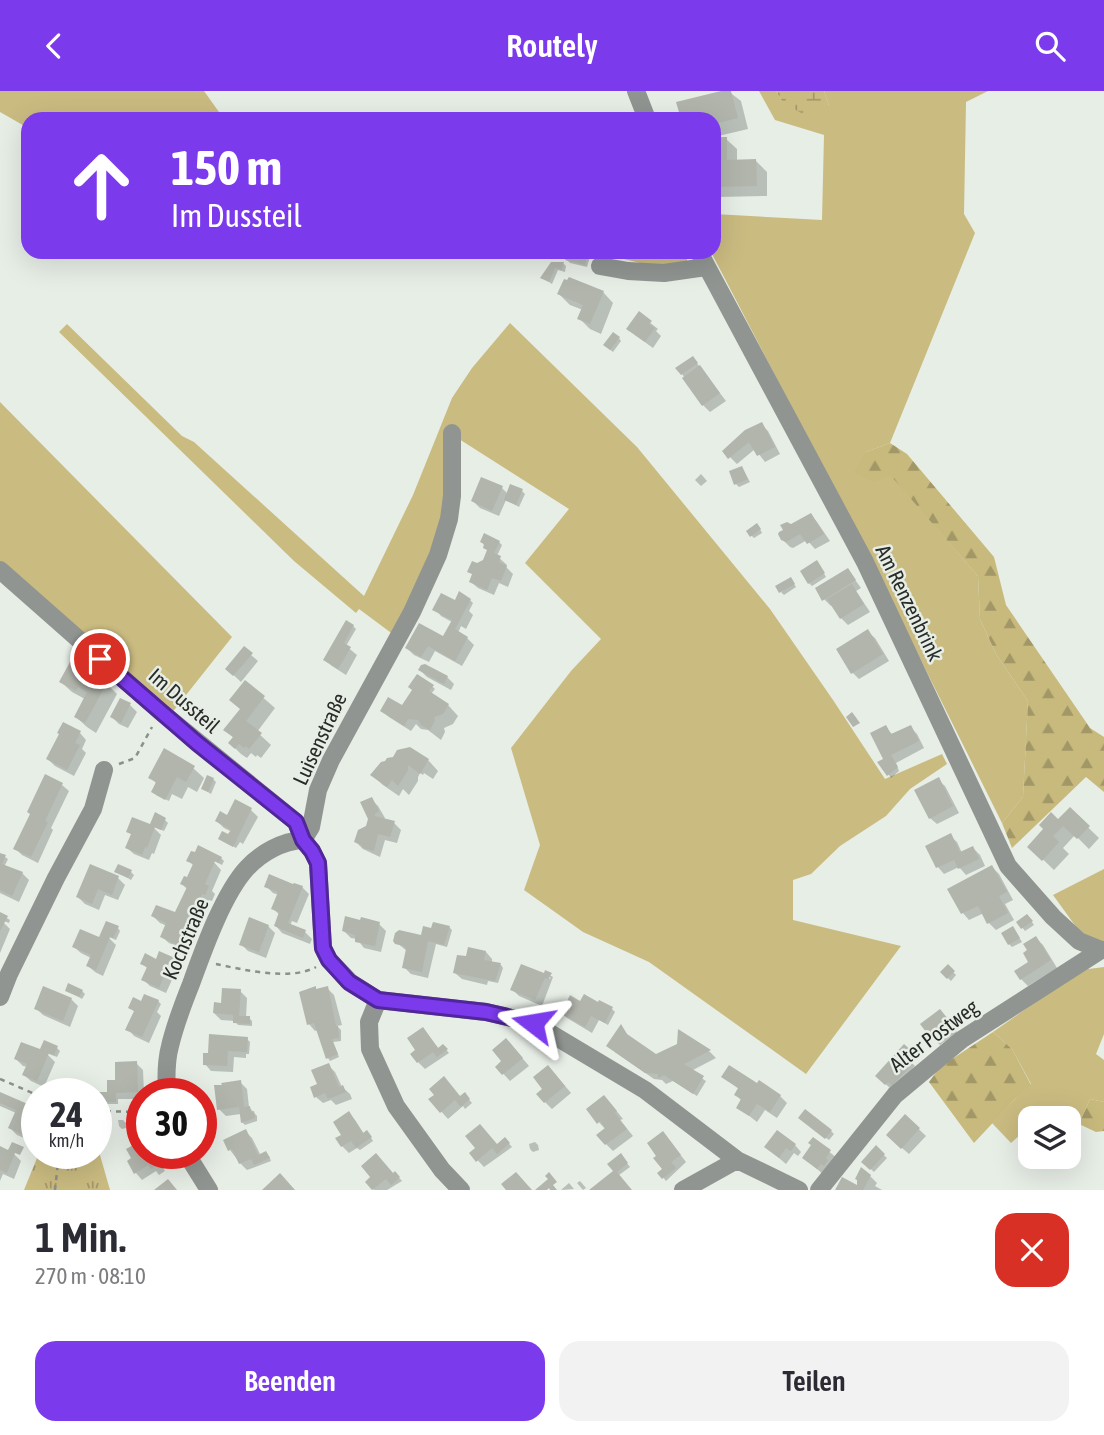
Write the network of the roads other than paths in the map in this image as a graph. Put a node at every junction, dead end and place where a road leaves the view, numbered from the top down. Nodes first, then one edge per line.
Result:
1 (636, 91) edge
2 (644, 112) edge
3 (702, 259) edge
4 (600, 266) dead end
5 (452, 433) dead end
6 (0, 570) edge
7 (104, 770) dead end
8 (303, 840) junction
9 (1103, 950) edge
10 (0, 997) edge
11 (378, 1000) junction
12 (166, 1078) edge
13 (737, 1160) junction
14 (196, 1169) edge
15 (209, 1190) edge
16 (461, 1190) edge
17 (683, 1190) edge
18 (799, 1190) edge
19 (818, 1190) edge

1 - 2 street
3 - 4 street
3 - 9 street, Am Renzenbrink
5 - 8 street, Luisenstraße
6 - 8 street, Im Dussteil
7 - 10 street
8 - 11 street
8 - 12 street, Kochstraße
9 - 19 street, Alter Postweg
11 - 13 street
11 - 16 street
13 - 17 street
13 - 18 street
14 - 15 street

